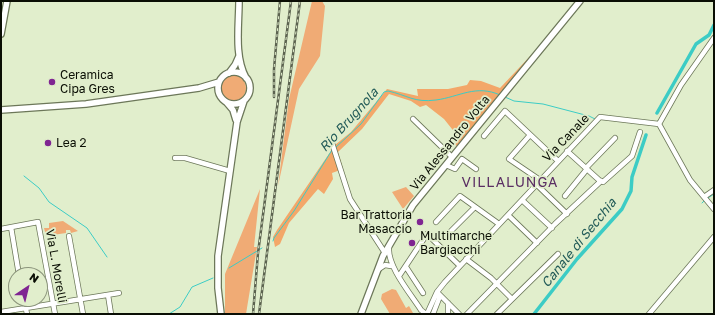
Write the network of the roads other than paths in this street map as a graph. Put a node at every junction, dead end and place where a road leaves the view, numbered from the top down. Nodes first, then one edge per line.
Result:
1 (7, 1) edge
2 (239, 1) edge
3 (580, 1) edge
4 (1, 34) edge
5 (714, 38) edge
6 (239, 52) junction
7 (229, 73) junction
8 (247, 80) junction
9 (219, 82) junction
10 (199, 88) junction
11 (219, 95) junction
12 (244, 101) junction
13 (226, 103) junction
14 (1, 106) edge
15 (8, 108) junction
16 (1, 110) edge
17 (413, 119) dead end
18 (237, 122) junction
19 (659, 124) junction
20 (640, 132) dead end
21 (530, 135) junction
22 (484, 136) dead end
23 (615, 138) dead end
24 (333, 147) dead end
25 (567, 151) junction
26 (452, 157) junction
27 (175, 158) dead end
28 (558, 161) junction
29 (446, 165) junction
30 (586, 168) junction
31 (476, 169) dead end
32 (230, 171) junction
33 (601, 181) junction
34 (538, 182) junction
35 (714, 190) edge
36 (565, 196) dead end
37 (705, 199) junction
38 (522, 200) junction
39 (474, 206) junction
40 (714, 209) edge
41 (567, 214) junction
42 (508, 215) junction
43 (436, 222) dead end
44 (499, 224) junction
45 (11, 228) junction
46 (552, 228) junction
47 (1, 229) edge
48 (448, 234) dead end
49 (69, 236) dead end
50 (714, 237) edge
51 (390, 243) junction
52 (537, 243) junction
53 (384, 254) junction
54 (558, 254) dead end
55 (466, 259) junction
56 (392, 266) junction
57 (460, 266) junction
58 (18, 267) edge
59 (406, 267) junction
60 (399, 276) junction
61 (374, 277) junction
62 (496, 284) junction
63 (120, 293) dead end
64 (423, 293) dead end
65 (438, 294) junction
66 (108, 295) junction
67 (80, 299) junction
68 (512, 299) junction
69 (448, 303) junction
70 (53, 304) junction
71 (26, 308) junction
72 (1, 312) edge
73 (27, 314) edge
74 (55, 314) edge
75 (83, 314) edge
76 (111, 314) edge
77 (221, 314) edge
78 (361, 314) edge
79 (426, 314) edge
80 (433, 314) edge
81 (448, 314) edge
82 (459, 314) edge
83 (467, 314) edge
84 (497, 314) edge
85 (649, 314) edge

1 - 4 main road
2 - 6 main road
3 - 26 main road, Via Alessandro Volta
5 - 19 street
6 - 7 main road
6 - 8 main road
7 - 8 main road
7 - 9 main road
8 - 12 main road
9 - 10 main road
9 - 11 main road
10 - 11 main road
10 - 15 main road
11 - 13 main road
12 - 13 main road
12 - 18 main road
13 - 18 main road
14 - 15 main road
15 - 16 main road
17 - 26 street
18 - 32 main road
19 - 25 street, Via Canale
19 - 37 street
20 - 33 street
21 - 22 street
21 - 28 street
21 - 34 street
23 - 30 street
24 - 53 street
25 - 28 street, Via Canale
25 - 30 street
26 - 29 main road, Via Alessandro Volta
27 - 32 street
28 - 34 street, Via Canale
29 - 31 street
29 - 51 main road, Via Alessandro Volta
30 - 33 street
30 - 36 street
32 - 77 main road
33 - 41 street
34 - 38 street, Via Canale
34 - 41 street
35 - 37 street
37 - 40 street
38 - 42 street, Via Canale
38 - 46 street
39 - 43 street
39 - 44 street
39 - 48 street
41 - 46 street
42 - 44 street, Via Canale
42 - 52 street
44 - 55 street, Via Canale
45 - 47 street
45 - 58 street
45 - 70 street, Via L. Morelli
46 - 52 street
49 - 67 street
50 - 85 street
51 - 53 main road, Via Alessandro Volta
51 - 56 street
52 - 62 street
53 - 56 street
53 - 61 main road, Via Alessandro Volta
54 - 68 street
55 - 57 street, Via Canale
55 - 62 street
56 - 60 street
56 - 61 street
57 - 59 street
57 - 65 street, Via Canale
59 - 60 street
59 - 64 street
60 - 79 street
61 - 78 main road, Via Alessandro Volta
62 - 68 street
62 - 83 street
63 - 66 street
65 - 69 street
65 - 79 street, Via Canale
65 - 80 street, Via Canale
66 - 67 street
66 - 76 street
67 - 70 street
67 - 75 street
68 - 84 street
69 - 81 street
69 - 82 street
70 - 71 street
70 - 74 street, Via L. Morelli
71 - 72 street
71 - 73 street

